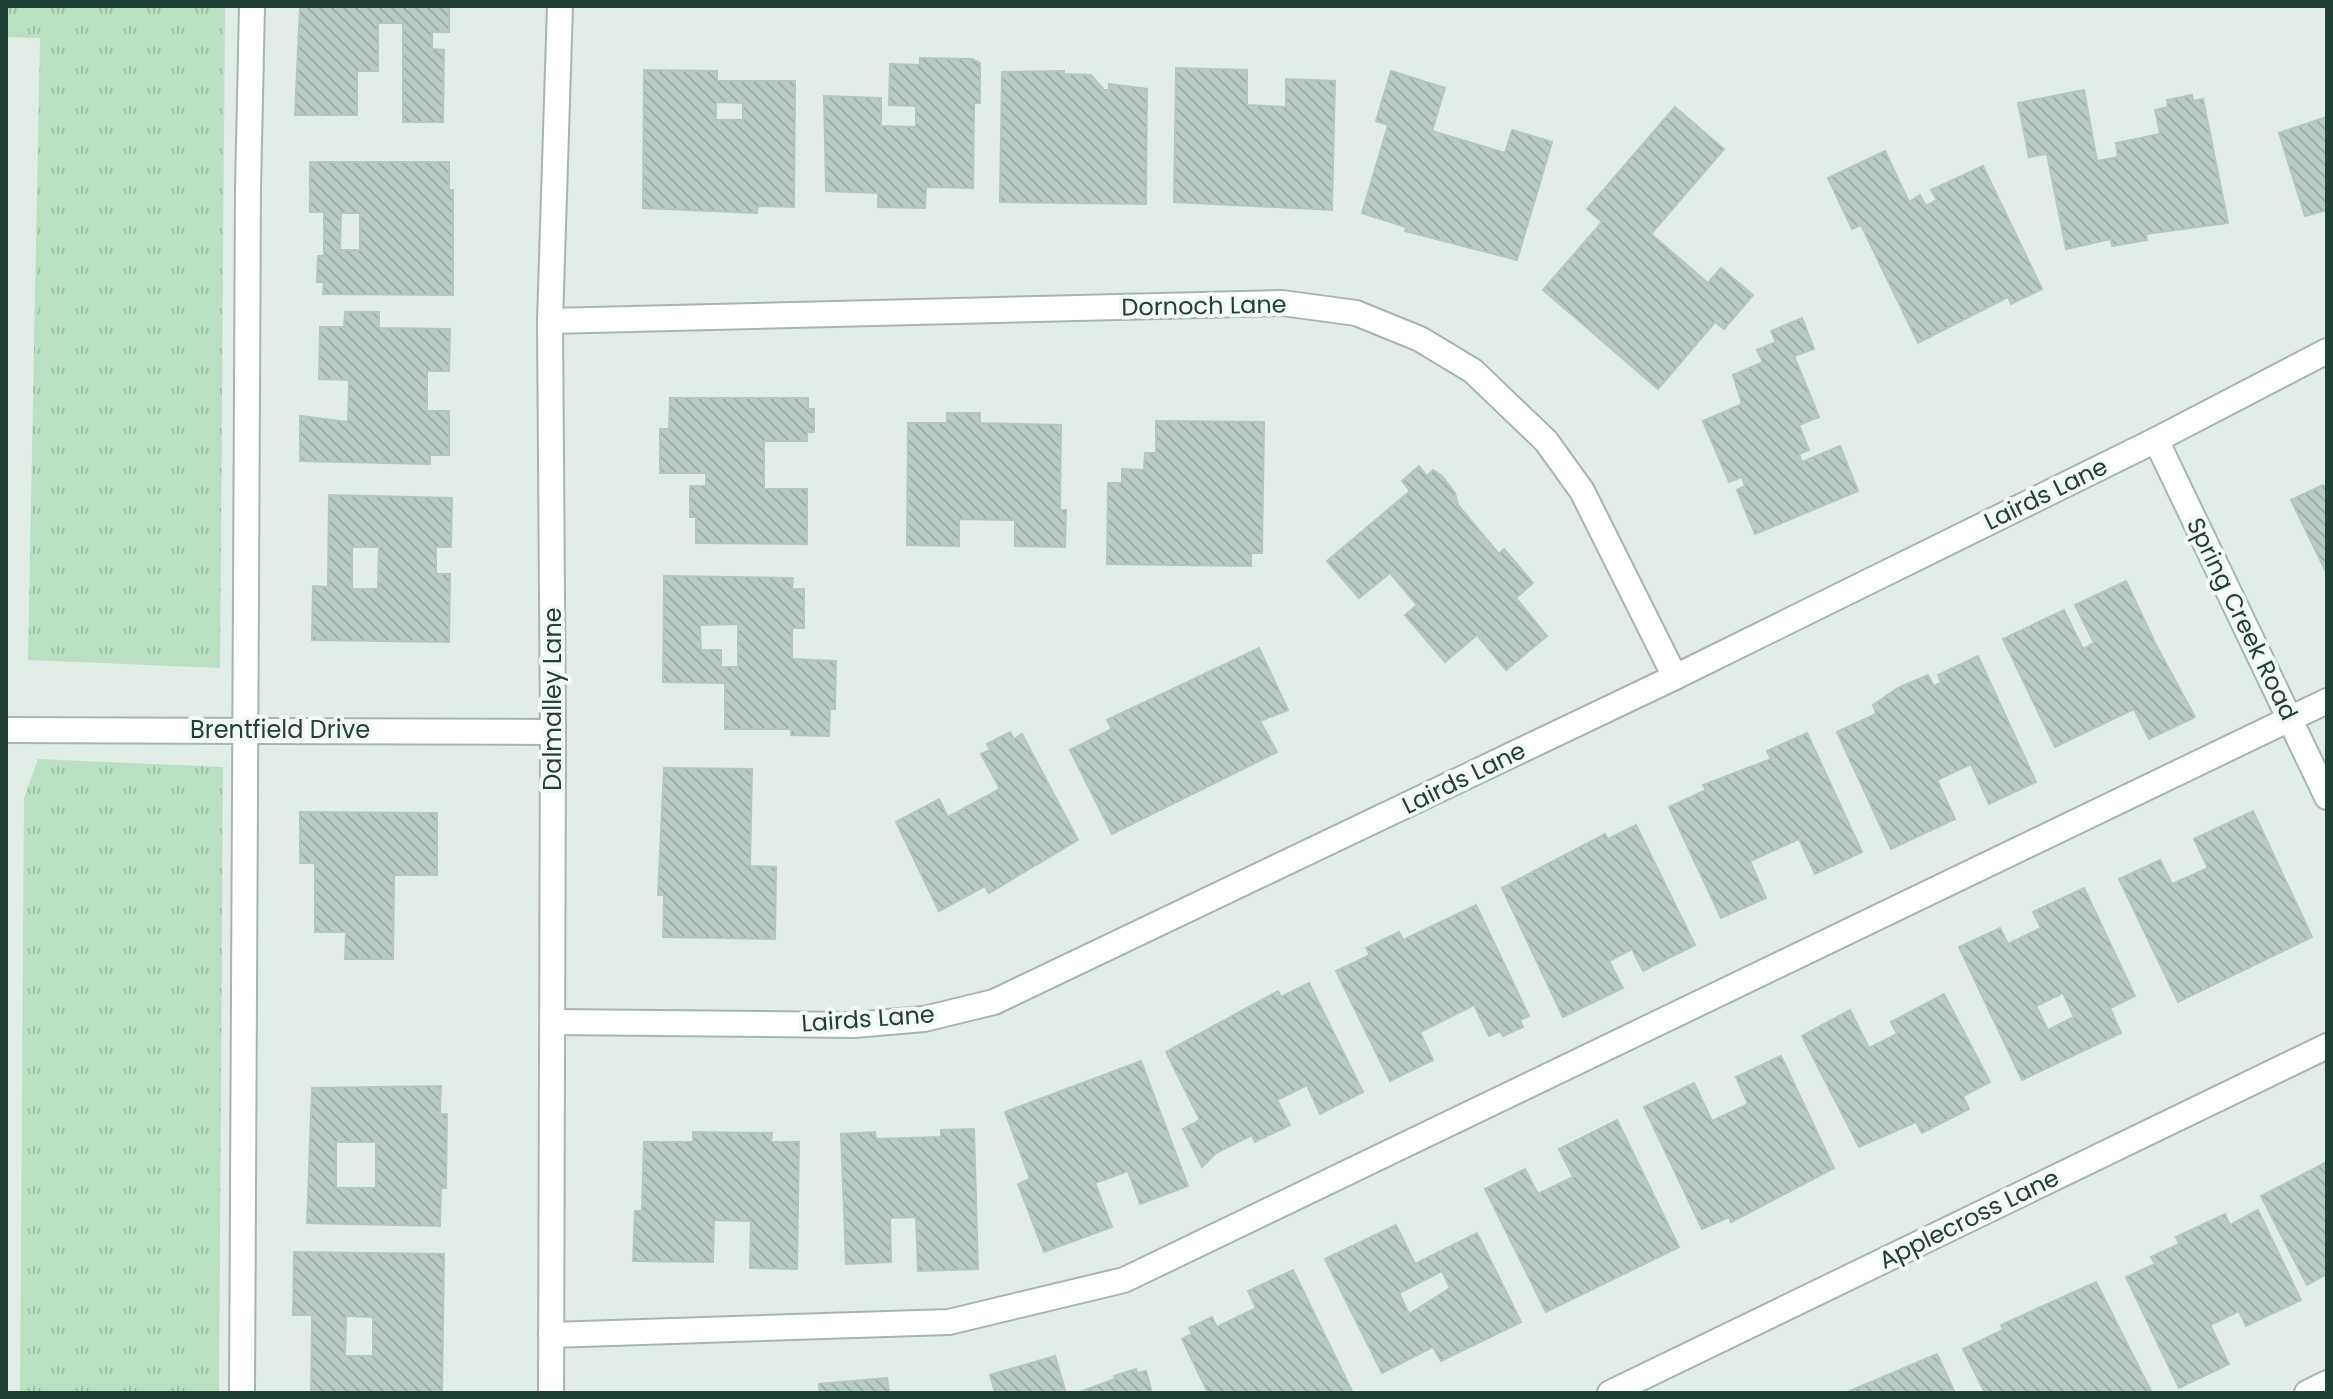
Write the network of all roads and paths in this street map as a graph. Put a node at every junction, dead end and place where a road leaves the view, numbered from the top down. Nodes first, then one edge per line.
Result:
1 (252, 6) edge
2 (560, 6) edge
3 (550, 321) junction
4 (2327, 351) edge
5 (2156, 440) junction
6 (1675, 677) junction
7 (2327, 701) edge
8 (2290, 720) junction
9 (246, 729) junction
10 (6, 730) edge
11 (553, 732) junction
12 (2327, 797) edge
13 (553, 1022) junction
14 (2327, 1046) edge
15 (551, 1335) junction
16 (2327, 1383) edge
17 (242, 1393) edge
18 (551, 1393) edge
19 (1610, 1393) edge
20 (2307, 1393) edge

1 - 9 street
2 - 3 street, Dalmalley Lane
3 - 6 street, Dornoch Lane
3 - 11 street, Dalmalley Lane
4 - 5 street, Lairds Lane
5 - 6 street, Lairds Lane
5 - 8 street, Spring Creek Road
6 - 13 street, Lairds Lane
7 - 8 street
8 - 12 street, Spring Creek Road
8 - 15 street
9 - 10 street, Brentfield Drive
9 - 11 street, Brentfield Drive
9 - 17 street
11 - 13 street, Dalmalley Lane
13 - 15 street, Dalmalley Lane
14 - 19 street, Applecross Lane
15 - 18 street, Dalmalley Lane
16 - 20 street

